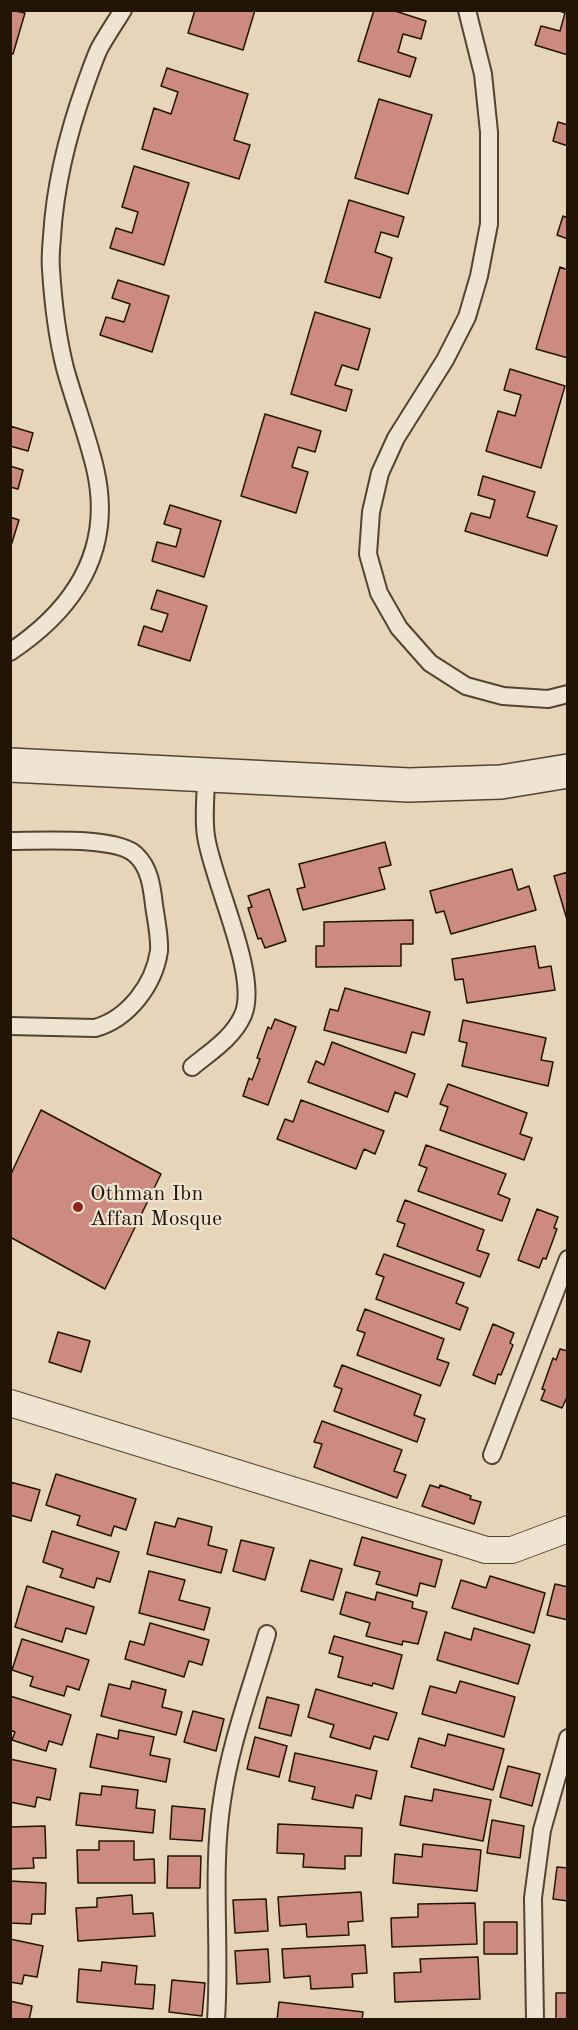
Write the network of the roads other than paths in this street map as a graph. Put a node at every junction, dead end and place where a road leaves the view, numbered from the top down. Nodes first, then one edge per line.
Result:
1 (123, 10) edge
2 (467, 10) edge
3 (10, 652) edge
4 (567, 694) edge
5 (10, 765) edge
6 (567, 771) edge
7 (206, 776) junction
8 (10, 841) edge
9 (10, 1026) edge
10 (192, 1067) dead end
11 (567, 1260) edge
12 (10, 1403) edge
13 (492, 1455) dead end
14 (567, 1529) edge
15 (267, 1634) dead end
16 (567, 1738) edge
17 (216, 2019) edge
18 (535, 2019) edge

1 - 3 lane
2 - 4 lane
5 - 7 street
6 - 7 street
7 - 10 lane
8 - 9 lane
11 - 13 lane
12 - 14 street
15 - 17 lane
16 - 18 lane

